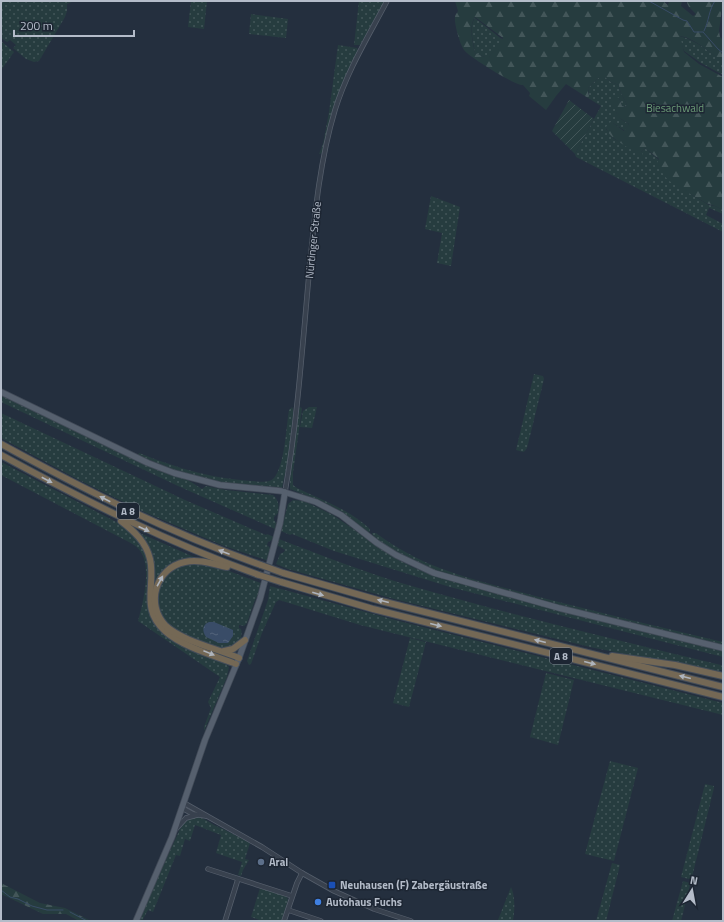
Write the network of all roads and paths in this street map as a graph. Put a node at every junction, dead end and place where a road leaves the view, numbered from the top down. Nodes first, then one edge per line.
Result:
1 (387, 1) edge
2 (1, 392) edge
3 (1, 444) edge
4 (1, 455) edge
5 (285, 492) junction
6 (108, 512) junction
7 (244, 570) junction
8 (246, 640) junction
9 (723, 648) edge
10 (220, 650) junction
11 (592, 654) junction
12 (239, 658) junction
13 (236, 664) junction
14 (723, 676) edge
15 (723, 687) edge
16 (723, 697) edge
17 (183, 806) junction
18 (196, 815) junction
19 (206, 816) junction
20 (175, 831) junction
21 (208, 869) dead end
22 (302, 873) junction
23 (238, 878) junction
24 (292, 896) junction
25 (288, 910) junction
26 (136, 921) edge
27 (225, 921) edge
28 (284, 921) edge
29 (321, 921) edge
30 (411, 921) edge

1 - 5 street, Nürtinger Straße
2 - 5 main road
11 -> 3 highway, A 8, bridge
4 -> 6 highway, A 8
5 - 8 main road
5 - 9 main road
6 -> 7 highway, A 8
6 -> 13 highway
10 -> 7 highway
7 -> 16 highway, A 8, bridge
8 - 10 highway
8 - 12 main road
10 - 12 highway
11 - 14 highway
15 -> 11 highway, A 8
12 - 13 main road
13 - 17 main road
17 - 18 street
17 - 19 street
17 - 20 main road
18 - 19 street
18 - 20 street
19 - 22 street
20 - 26 main road
21 - 23 street
22 - 24 street
22 - 30 street
23 - 24 street
23 - 27 street
24 - 25 street
25 - 28 street
25 - 29 street

